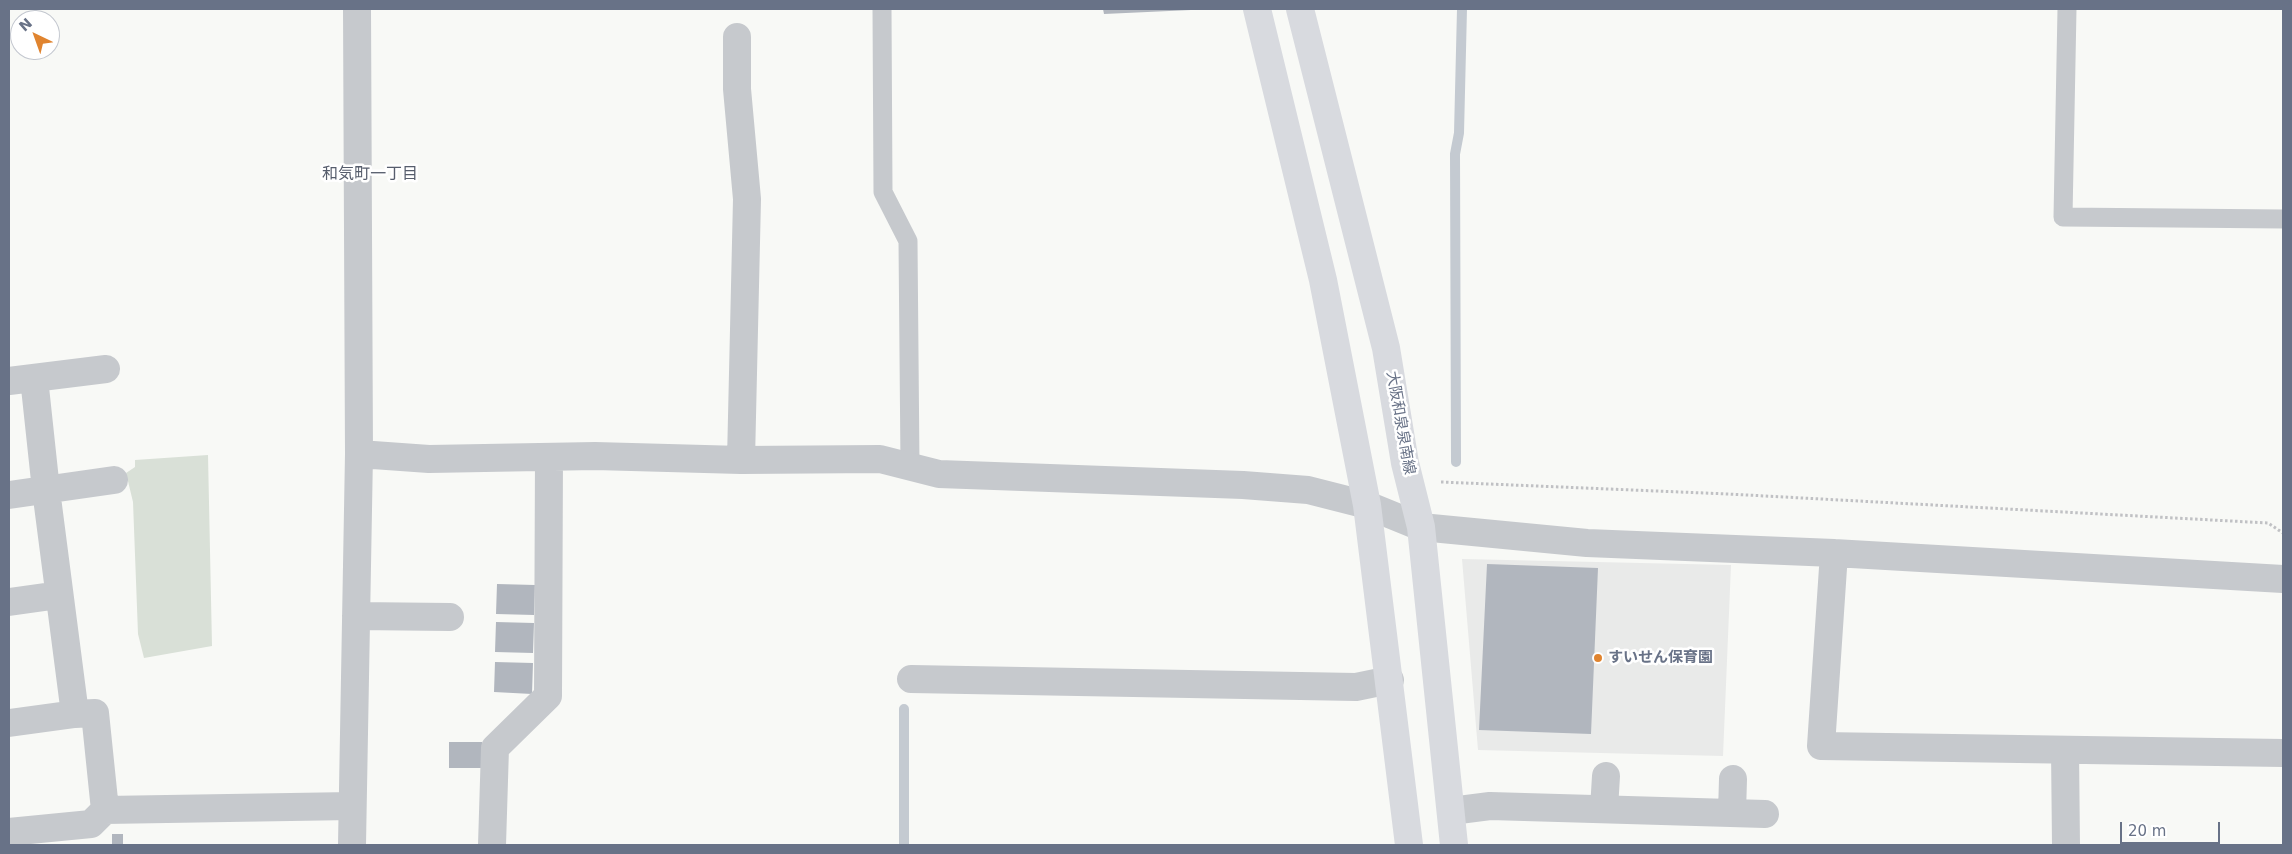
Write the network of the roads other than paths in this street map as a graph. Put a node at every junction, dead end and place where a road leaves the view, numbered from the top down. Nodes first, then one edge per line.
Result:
1 (356, 9) edge
2 (882, 9) edge
3 (1257, 9) edge
4 (1300, 9) edge
5 (2067, 9) edge
6 (737, 37) dead end
7 (2283, 219) edge
8 (106, 368) dead end
9 (21, 379) edge
10 (359, 454) junction
11 (549, 457) junction
12 (741, 460) junction
13 (910, 466) junction
14 (114, 480) dead end
15 (46, 490) junction
16 (9, 495) edge
17 (1367, 505) junction
18 (1421, 527) junction
19 (1834, 554) junction
20 (2283, 579) edge
21 (59, 595) junction
22 (9, 602) edge
23 (356, 616) junction
24 (450, 617) dead end
25 (911, 679) dead end
26 (1390, 680) junction
27 (75, 714) junction
28 (9, 723) edge
29 (2065, 750) junction
30 (2283, 754) edge
31 (1606, 776) dead end
32 (1733, 779) dead end
33 (352, 806) junction
34 (1604, 809) junction
35 (105, 810) junction
36 (1450, 811) junction
37 (1732, 813) junction
38 (1764, 814) dead end
39 (9, 832) edge
40 (352, 845) edge
41 (492, 845) edge
42 (1409, 845) edge
43 (1454, 845) edge
44 (2066, 845) edge

1 - 10 street
2 - 13 lane
3 - 17 main road
4 - 18 main road, 大阪和泉泉南線
5 - 7 lane
6 - 12 street
8 - 9 street
9 - 15 street
10 - 11 street
10 - 23 street
11 - 12 street
11 - 41 street
12 - 13 street
13 - 17 street
14 - 15 street
15 - 16 street
15 - 21 street
17 - 18 street
17 - 26 main road
18 - 19 street
18 - 36 main road, 大阪和泉泉南線
19 - 20 street
19 - 29 street
21 - 22 street
21 - 27 street
23 - 24 street
23 - 33 street
25 - 26 street
26 - 42 main road
27 - 28 street
27 - 35 street
29 - 30 street
29 - 44 street
31 - 34 street
32 - 37 street
33 - 35 street
33 - 40 street
34 - 36 street
34 - 37 street
35 - 39 street
36 - 43 main road, 大阪和泉泉南線
37 - 38 street

